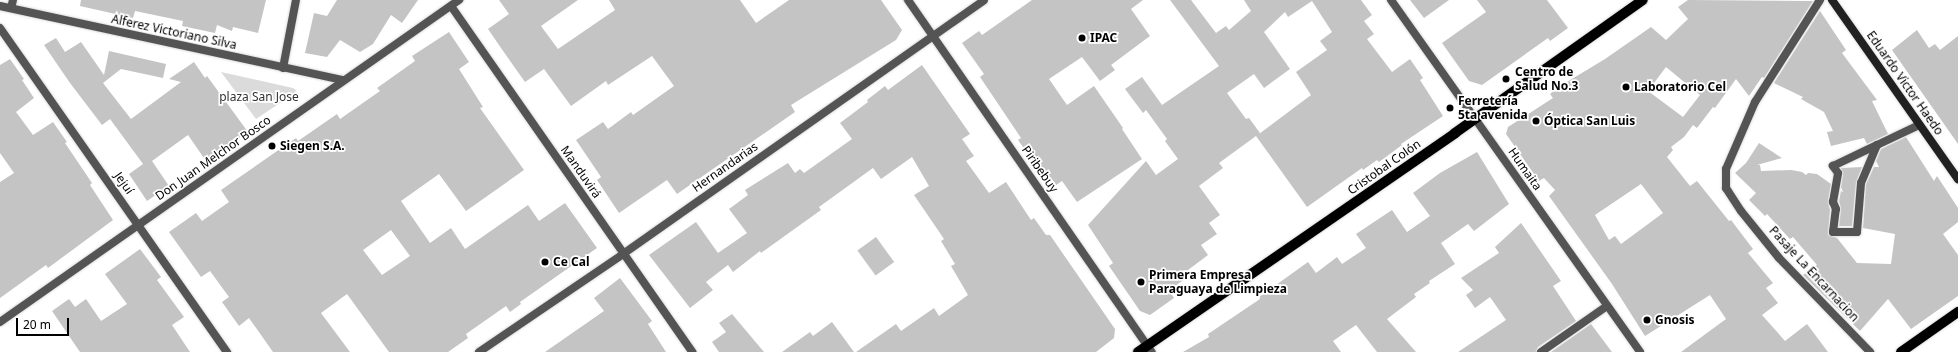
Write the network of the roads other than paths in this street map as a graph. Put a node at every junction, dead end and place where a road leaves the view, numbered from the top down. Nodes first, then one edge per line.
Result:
1 (296, 0) edge
2 (459, 0) edge
3 (908, 0) edge
4 (984, 0) edge
5 (1391, 0) edge
6 (1643, 0) edge
7 (1820, 0) edge
8 (1832, 0) edge
9 (12, 4) edge
10 (0, 6) edge
11 (452, 6) junction
12 (0, 28) edge
13 (932, 36) junction
14 (283, 68) junction
15 (343, 80) junction
16 (1476, 119) junction
17 (1919, 125) junction
18 (1877, 145) junction
19 (1958, 179) edge
20 (138, 225) junction
21 (623, 254) junction
22 (1607, 306) junction
23 (1958, 312) edge
24 (0, 322) edge
25 (1150, 349) edge
26 (227, 352) edge
27 (479, 352) edge
28 (692, 352) edge
29 (1138, 352) edge
30 (1541, 352) edge
31 (1640, 352) edge
32 (1870, 352) edge
33 (1901, 352) edge

1 - 14 street
2 - 11 street, Don Juan Melchor Bosco
3 - 13 street, Piribebuy
4 - 13 street, Hernandarias
5 - 16 street, Humaita
6 - 16 main road, Cristobal Colón
7 - 32 street, Pasaje La Encarnacion
8 - 17 street, Eduardo Victor Haedo
9 - 10 street, Alferez Victoriano Silva
9 - 14 street, Alferez Victoriano Silva
11 - 15 street, Don Juan Melchor Bosco
11 - 21 street, Manduvirá
12 - 20 street, Jejuí
13 - 21 street, Hernandarias
13 - 25 street, Piribebuy
14 - 15 street, Alferez Victoriano Silva
15 - 20 street, Don Juan Melchor Bosco
16 - 22 street, Humaita
16 - 25 main road, Cristobal Colón
17 - 18 street
17 - 19 street, Eduardo Victor Haedo
18 - 18 street
20 - 24 street, Don Juan Melchor Bosco
20 - 26 street, Jejuí
21 - 27 street, Hernandarias
21 - 28 street, Manduvirá
22 - 30 street
22 - 31 street, Humaita
23 - 33 main road
25 - 29 main road, Cristobal Colón

